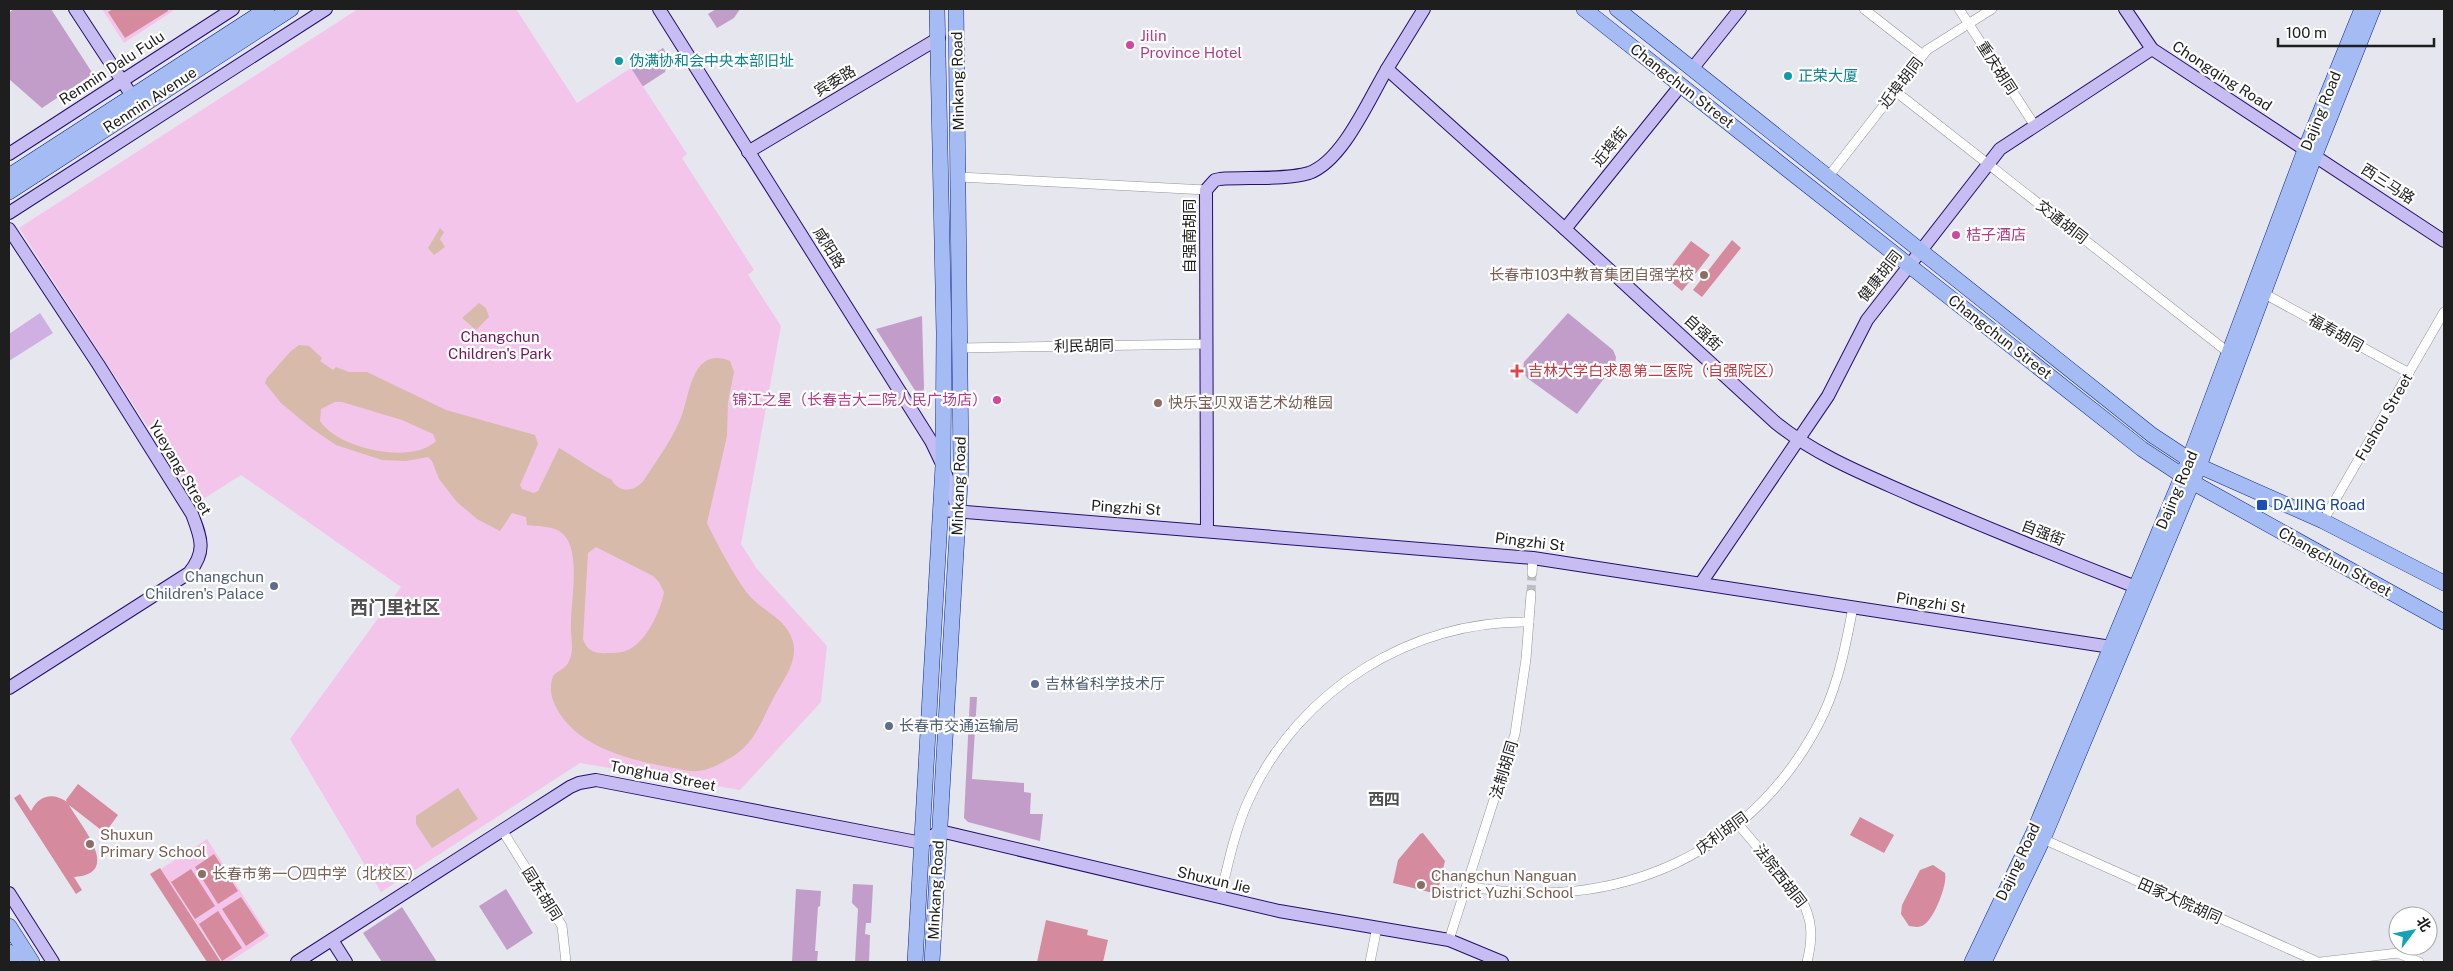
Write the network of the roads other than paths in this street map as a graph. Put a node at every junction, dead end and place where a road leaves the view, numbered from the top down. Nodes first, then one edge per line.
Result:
1 (75, 9) edge
2 (233, 9) edge
3 (268, 9) edge
4 (291, 9) edge
5 (326, 9) edge
6 (659, 9) edge
7 (937, 9) edge
8 (956, 9) edge
9 (1424, 9) edge
10 (1584, 9) edge
11 (1617, 9) edge
12 (1740, 9) edge
13 (1864, 9) edge
14 (1959, 9) edge
15 (1992, 9) edge
16 (2125, 9) edge
17 (2362, 9) edge
18 (2373, 9) edge
19 (1969, 24) junction
20 (938, 38) junction
21 (2152, 49) junction
22 (1923, 55) junction
23 (1387, 69) junction
24 (1692, 69) junction
25 (122, 80) junction
26 (1681, 85) junction
27 (1895, 91) junction
28 (132, 96) junction
29 (2035, 126) junction
30 (748, 152) junction
31 (2310, 152) junction
32 (9, 154) edge
33 (1988, 164) junction
34 (9, 176) edge
35 (959, 177) junction
36 (1828, 177) junction
37 (1206, 190) junction
38 (9, 192) edge
39 (9, 214) edge
40 (9, 229) edge
41 (1566, 229) junction
42 (2444, 241) edge
43 (1920, 250) junction
44 (1909, 265) junction
45 (2263, 293) junction
46 (2444, 312) edge
47 (1207, 344) junction
48 (960, 348) junction
49 (2229, 353) junction
50 (2409, 373) junction
51 (1798, 440) junction
52 (2194, 463) junction
53 (943, 466) junction
54 (2187, 479) junction
55 (941, 510) junction
56 (959, 511) junction
57 (2323, 522) junction
58 (1207, 531) junction
59 (1533, 558) junction
60 (1532, 573) tunnel mouth
61 (1701, 583) junction
62 (2444, 583) edge
63 (2136, 586) junction
64 (1530, 594) tunnel mouth
65 (1853, 608) junction
66 (1529, 622) junction
67 (2444, 622) edge
68 (2111, 647) junction
69 (9, 688) edge
70 (1738, 824) junction
71 (502, 830) junction
72 (940, 831) junction
73 (2043, 839) junction
74 (922, 843) junction
75 (1467, 886) junction
76 (9, 892) edge
77 (1220, 898) junction
78 (9, 926) edge
79 (1377, 927) junction
80 (332, 940) junction
81 (1450, 940) junction
82 (9, 952) edge
83 (15, 962) edge
84 (32, 962) edge
85 (54, 962) edge
86 (296, 962) edge
87 (346, 962) edge
88 (566, 962) edge
89 (915, 962) edge
90 (932, 962) edge
91 (1370, 962) edge
92 (1502, 962) edge
93 (1806, 962) edge
94 (1972, 962) edge
95 (1984, 962) edge
96 (2320, 962) edge
97 (2419, 962) edge

1 - 25 street
2 - 25 street, Renmin Dalu Fulu
3 - 28 main road, Renmin Avenue
4 - 38 main road, Renmin Avenue
5 - 39 street
6 - 30 street, 咸阳路
7 - 20 main road, Minkang Road
8 - 35 main road, Minkang Road
9 - 23 street
10 - 26 main road, Changchun Street
11 - 24 main road, Changchun Street
12 - 24 street
13 - 22 street
14 - 19 street, 重庆胡同
15 - 19 street, 近埠胡同
16 - 21 street, Chongqing Road
17 - 31 main road, Dajing Road
18 - 31 main road, Dajing Road
19 - 22 street, 近埠胡同
19 - 29 street, 重庆胡同
20 - 30 street, 宾委路
20 - 53 main road, Minkang Road
21 - 29 street, 健康胡同
21 - 31 street, Chongqing Road
22 - 27 street, 近埠胡同
23 - 37 street
23 - 41 street, 自强街
24 - 36 main road, Changchun Street
25 - 28 street
25 - 32 street, Renmin Dalu Fulu
26 - 41 street, 近埠街
26 - 44 main road, Changchun Street
27 - 33 street, 交通胡同
27 - 36 street, 近埠胡同
28 - 34 main road, Renmin Avenue
29 - 33 street, 健康胡同
30 - 53 street, 咸阳路
31 - 42 street, 西三马路
31 - 45 main road, Dajing Road
31 - 49 main road, Dajing Road
33 - 43 street, 健康胡同
33 - 49 street, 交通胡同
35 - 37 street, 自强南胡同
35 - 48 main road, Minkang Road
36 - 43 main road, Changchun Street
37 - 47 street, 自强南胡同
40 - 69 street, Yueyang Street
41 - 51 street, 自强街
43 - 44 street, 健康胡同
43 - 52 main road, Changchun Street
44 - 51 street, 健康胡同
44 - 54 main road, Changchun Street
45 - 50 street, 福寿胡同
45 - 52 main road, Dajing Road
46 - 50 street, Fushou Street
47 - 48 street, 利民胡同
47 - 58 street, 自强南胡同
48 - 56 main road, Minkang Road
49 - 52 main road, Dajing Road
50 - 57 street, Fushou Street
51 - 61 street, 健康胡同
51 - 63 street, 自强街
52 - 54 main road, Dajing Road
52 - 57 main road, Changchun Street
53 - 55 main road, Minkang Road
53 - 56 street, 咸阳路
54 - 63 main road, Dajing Road
54 - 67 main road, Changchun Street
54 - 73 main road, Dajing Road
55 - 56 street, Pingzhi St
55 - 74 main road, Minkang Road
56 - 58 street, Pingzhi St
56 - 72 main road, Minkang Road
57 - 62 main road, Changchun Street
58 - 59 street, Pingzhi St
59 - 60 street
59 - 61 street, Pingzhi St
61 - 65 street, Pingzhi St
63 - 68 main road, Dajing Road
64 - 66 street, 法制胡同
65 - 68 street, Pingzhi St
65 - 70 street, 庆利胡同
66 - 75 street, 法制胡同
66 - 77 street
68 - 94 main road, Dajing Road
70 - 75 street, 庆利胡同
70 - 93 street, 法院西胡同
71 - 74 street, Tonghua Street
71 - 80 street, Tonghua Street
71 - 88 street, 园东胡同
72 - 74 street
72 - 77 street, Shuxun Jie
72 - 90 main road, Minkang Road
73 - 95 main road, Dajing Road
73 - 96 street, 田家大院胡同
74 - 89 main road, Minkang Road
75 - 81 street, 法制胡同
76 - 85 street
77 - 79 street, Shuxun Jie
78 - 84 main road
79 - 81 street, Shuxun Jie
79 - 91 street
80 - 86 street, Tonghua Street
80 - 87 street
81 - 92 street, Shuxun Jie
82 - 83 main road
96 - 97 street, 田家大院胡同

